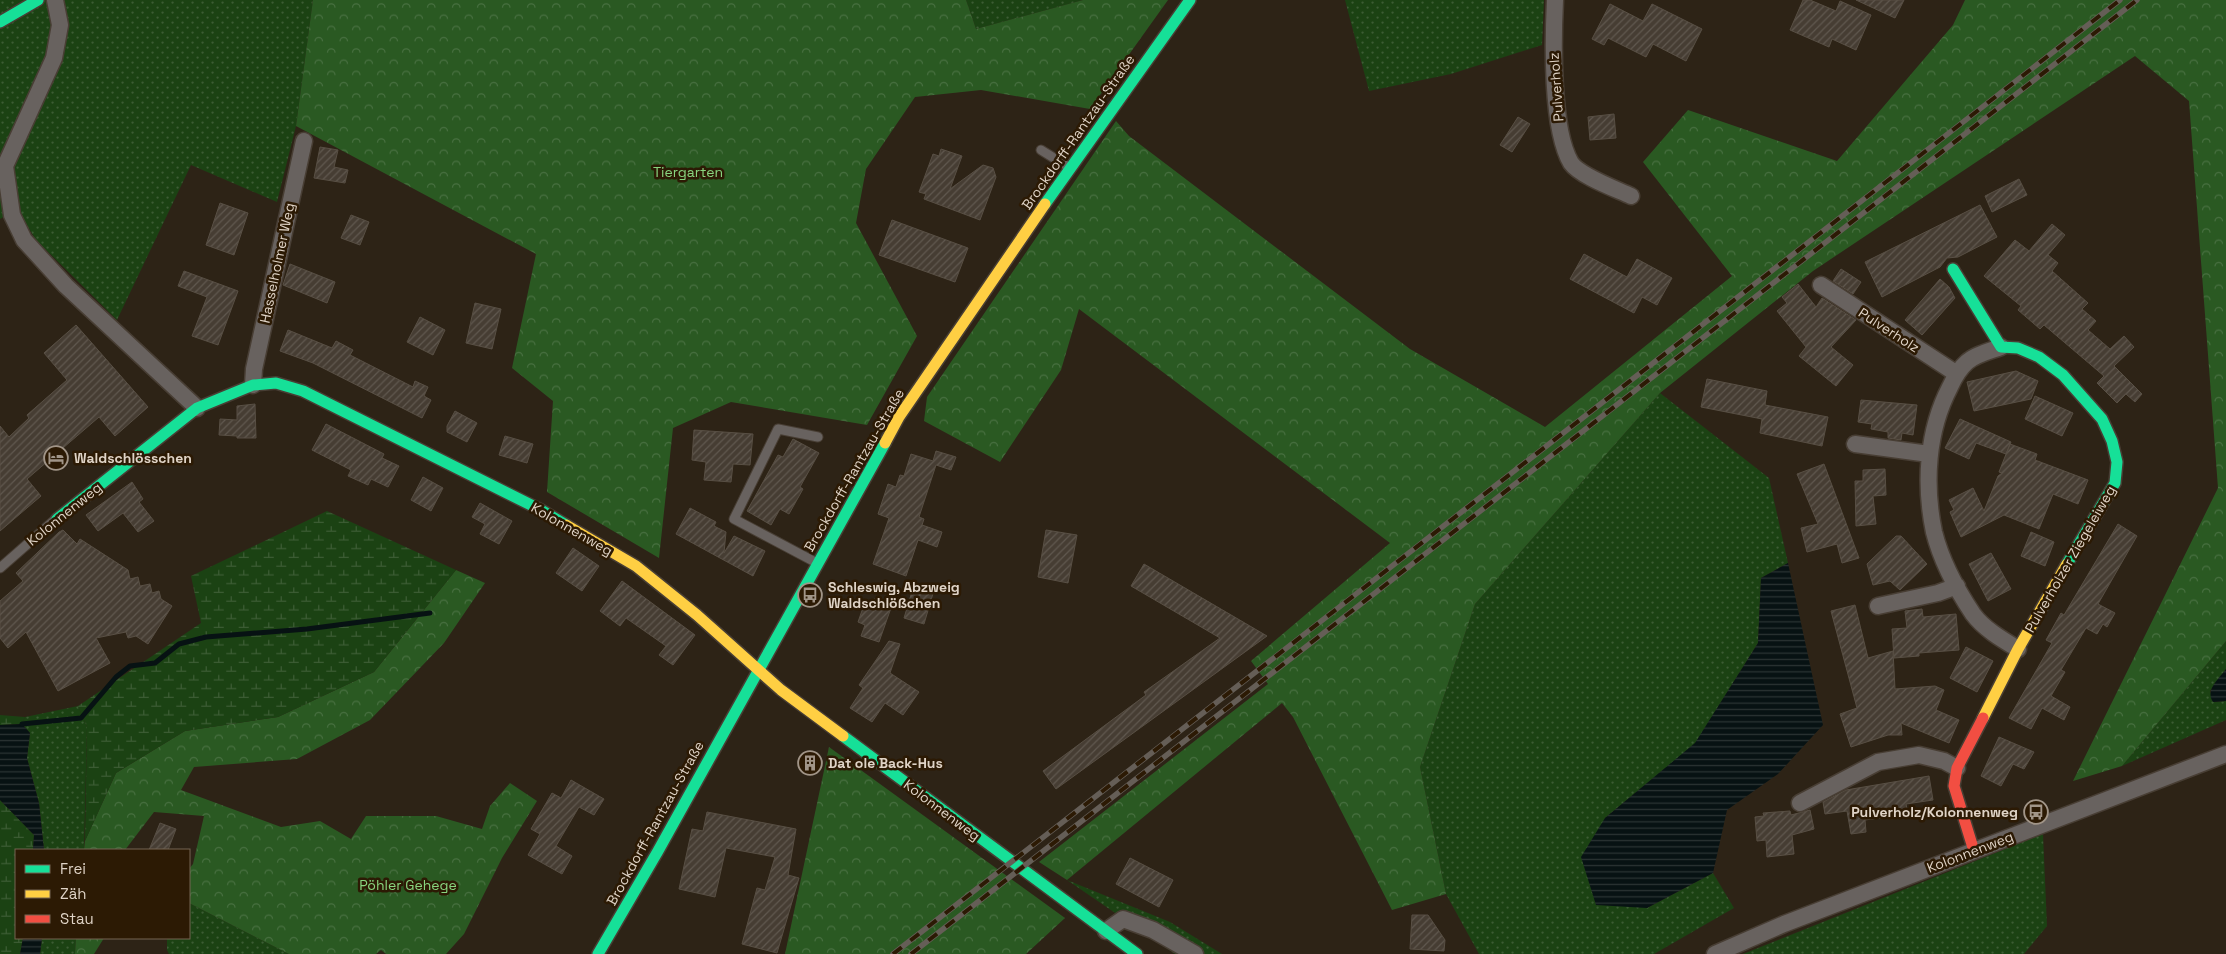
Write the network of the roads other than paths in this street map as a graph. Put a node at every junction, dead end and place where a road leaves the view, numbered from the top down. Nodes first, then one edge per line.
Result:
1 (38, 0) edge
2 (55, 0) edge
3 (1190, 0) edge
4 (1555, 0) edge
5 (0, 22) edge
6 (304, 141) dead end
7 (1041, 150) dead end
8 (1070, 168) junction
9 (1631, 196) dead end
10 (1953, 270) dead end
11 (1821, 286) dead end
12 (2002, 347) junction
13 (1957, 374) junction
14 (253, 385) junction
15 (197, 408) junction
16 (818, 437) dead end
17 (1855, 444) dead end
18 (1929, 454) junction
19 (57, 519) joint
20 (817, 563) junction
21 (0, 568) edge
22 (1957, 586) junction
23 (1878, 606) dead end
24 (2018, 649) junction
25 (758, 668) junction
26 (2226, 754) edge
27 (1957, 768) junction
28 (1800, 803) dead end
29 (1974, 851) junction
30 (1106, 931) junction
31 (598, 954) edge
32 (1137, 954) edge
33 (1195, 954) edge
34 (1715, 954) edge

1 - 5 main road
2 - 15 street
3 - 8 main road, Brockdorff-Rantzau-Straße
4 - 9 street, Pulverholz
6 - 14 street, Hasselholmer Weg
7 - 8 lane
8 - 20 main road, Brockdorff-Rantzau-Straße
10 - 12 main road
11 - 13 street, Pulverholz
12 - 13 street, Pulverholzer Ziegeleiweg
12 - 24 main road, Pulverholzer Ziegeleiweg
13 - 18 street, Pulverholzer Ziegeleiweg
14 - 15 main road, Kolonnenweg
14 - 25 main road, Kolonnenweg
15 - 19 main road, Kolonnenweg
16 - 20 lane
17 - 18 street
18 - 22 street, Pulverholzer Ziegeleiweg
19 - 21 lane, Kolonnenweg
20 - 25 main road, Brockdorff-Rantzau-Straße
22 - 23 street
22 - 24 street, Pulverholzer Ziegeleiweg
24 - 27 main road, Pulverholzer Ziegeleiweg
25 - 30 main road, Kolonnenweg
25 - 31 main road, Brockdorff-Rantzau-Straße
26 - 29 street, Kolonnenweg
27 - 28 street
27 - 29 main road, Pulverholzer Ziegeleiweg
29 - 34 street, Kolonnenweg
30 - 32 main road, Kolonnenweg
30 - 33 street

